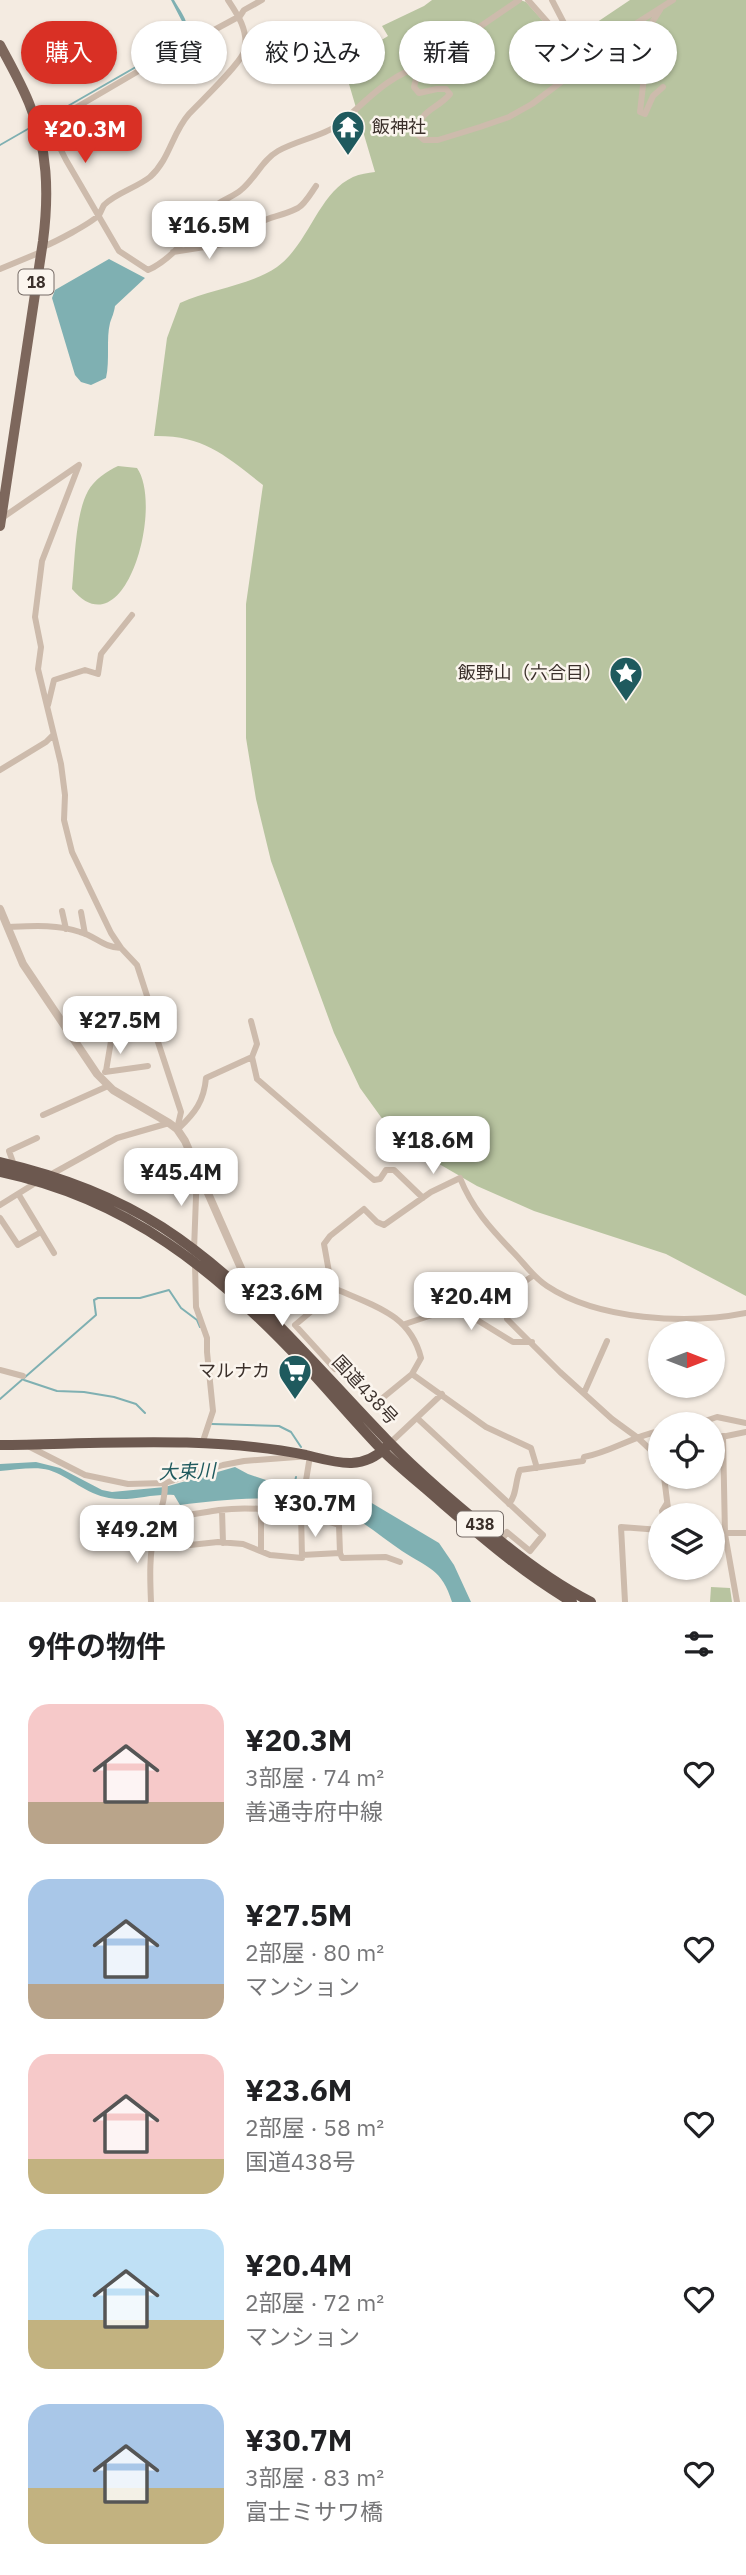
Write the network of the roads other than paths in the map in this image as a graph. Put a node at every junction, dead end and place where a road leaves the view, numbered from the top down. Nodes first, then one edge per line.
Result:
1 (228, 0) edge
2 (262, 0) edge
3 (519, 0) edge
4 (528, 0) edge
5 (552, 0) edge
6 (673, 0) edge
7 (663, 5) junction
8 (240, 16) junction
9 (488, 21) edge
10 (0, 45) edge
11 (399, 74) edge
12 (415, 84) edge
13 (663, 87) dead end
14 (35, 119) junction
15 (48, 124) junction
16 (316, 186) dead end
17 (98, 215) junction
18 (41, 250) junction
19 (172, 253) junction
20 (0, 269) edge
21 (0, 519) edge
22 (0, 526) edge
23 (132, 615) dead end
24 (47, 706) junction
25 (53, 734) junction
26 (0, 770) edge
27 (0, 909) edge
28 (62, 911) dead end
29 (80, 912) dead end
30 (8, 927) junction
31 (66, 929) junction
32 (85, 934) junction
33 (121, 948) junction
34 (251, 1021) dead end
35 (139, 1034) dead end
36 (252, 1057) junction
37 (148, 1066) dead end
38 (106, 1071) junction
39 (96, 1073) junction
40 (108, 1086) junction
41 (43, 1115) dead end
42 (169, 1123) junction
43 (177, 1129) junction
44 (37, 1138) dead end
45 (0, 1162) edge
46 (14, 1166) junction
47 (197, 1169) junction
48 (0, 1172) edge
49 (44, 1179) junction
50 (19, 1195) junction
51 (423, 1198) junction
52 (0, 1205) edge
53 (1, 1221) edge
54 (41, 1232) junction
55 (49, 1250) dead end
56 (194, 1255) junction
57 (534, 1275) junction
58 (331, 1283) junction
59 (235, 1290) junction
60 (746, 1312) edge
61 (405, 1324) junction
62 (607, 1341) dead end
63 (532, 1342) junction
64 (309, 1356) junction
65 (335, 1369) dead end
66 (0, 1370) edge
67 (412, 1374) junction
68 (23, 1376) dead end
69 (583, 1393) junction
70 (442, 1394) junction
71 (374, 1405) dead end
72 (417, 1418) junction
73 (725, 1419) edge
74 (746, 1423) edge
75 (746, 1432) edge
76 (648, 1435) edge
77 (725, 1436) edge
78 (638, 1438) junction
79 (202, 1444) junction
80 (0, 1445) edge
81 (27, 1445) junction
82 (648, 1446) edge
83 (386, 1447) junction
84 (310, 1456) junction
85 (537, 1468) junction
86 (165, 1484) junction
87 (665, 1489) edge
88 (667, 1503) edge
89 (509, 1504) junction
90 (222, 1510) junction
91 (261, 1510) junction
92 (301, 1513) junction
93 (187, 1517) junction
94 (159, 1518) junction
95 (648, 1529) edge
96 (746, 1533) edge
97 (725, 1534) joint
98 (501, 1541) junction
99 (223, 1543) junction
100 (261, 1551) junction
101 (340, 1553) junction
102 (302, 1555) junction
103 (400, 1562) dead end
104 (151, 1602) edge
105 (572, 1602) edge
106 (591, 1602) edge
107 (625, 1602) edge
108 (737, 1602) edge

1 - 8 street
2 - 8 street
3 - 9 street
4 - 5 street
6 - 7 street
7 - 12 street
7 - 13 street
8 - 15 street
8 - 17 street
10 - 14 main road, 18
11 - 19 street
14 - 15 street
14 - 18 main road, 18
15 - 17 street
16 - 19 street
17 - 18 street
17 - 19 street
18 - 20 street
18 - 21 main road, 18
21 - 22 main road, 18
21 - 24 street
23 - 24 street
24 - 25 street
25 - 26 street
25 - 33 street
27 - 30 street
28 - 31 street
29 - 32 street
30 - 31 street
30 - 39 street
31 - 32 street
32 - 33 street
33 - 43 street
34 - 36 street
35 - 38 street
36 - 43 street
36 - 51 street
37 - 38 street
38 - 39 street
39 - 40 street
40 - 41 street
40 - 42 street
42 - 43 street
42 - 49 street
43 - 47 street
44 - 46 street
45 - 46 highway, 国道438号 / 438
46 - 49 highway, 国道438号 / 438
47 - 56 street
47 - 59 street
48 - 49 highway, 国道438号 / 438
49 - 50 street
49 - 56 highway, 国道438号 / 438
50 - 52 street
50 - 54 street
51 - 57 street
51 - 58 street
53 - 54 street
54 - 55 street
56 - 59 highway, 国道438号 / 438
56 - 79 street
57 - 60 street
57 - 63 street
58 - 61 street
58 - 64 street
59 - 64 highway, 国道438号 / 438
61 - 63 street
61 - 67 street
62 - 69 street
63 - 69 street
64 - 65 street
64 - 83 highway, 国道438号 / 438
66 - 68 street
67 - 70 street
67 - 71 street
69 - 78 street
70 - 72 street
70 - 85 street
72 - 83 street
72 - 89 street
73 - 74 street
75 - 77 street
76 - 78 street
78 - 82 street
78 - 85 street
79 - 81 highway, 国道438号
79 - 84 highway, 国道438号
80 - 81 highway, 国道438号
81 - 86 street
83 - 84 highway, 国道438号
83 - 98 highway, 国道438号 / 438
83 - 105 highway, 国道438号 / 438
84 - 86 street
84 - 92 street
85 - 89 street
86 - 94 street
87 - 88 street
89 - 98 street
90 - 91 street
90 - 93 street
90 - 99 street
91 - 92 street
91 - 100 street
92 - 101 street
92 - 102 street
93 - 94 street
93 - 99 street
94 - 104 street
95 - 107 street
96 - 97 street
97 - 108 street
98 - 106 highway, 国道438号 / 438
99 - 100 street
100 - 102 street
101 - 102 street
101 - 103 street

